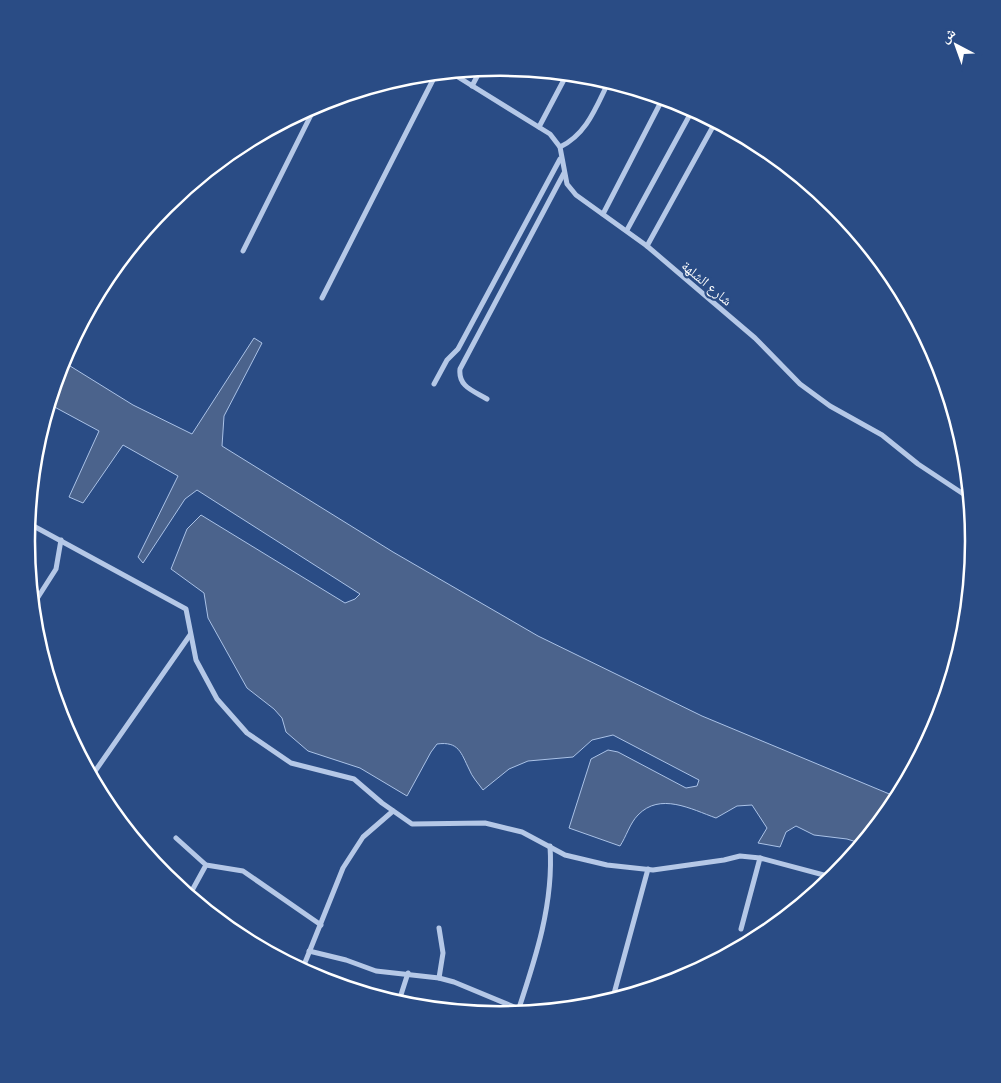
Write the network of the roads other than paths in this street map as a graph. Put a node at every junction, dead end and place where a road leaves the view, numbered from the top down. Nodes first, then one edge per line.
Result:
1 (477, 77) edge
2 (460, 78) edge
3 (432, 81) edge
4 (564, 81) edge
5 (472, 86) junction
6 (605, 88) edge
7 (660, 104) edge
8 (689, 116) edge
9 (310, 117) edge
10 (539, 127) junction
11 (712, 127) edge
12 (560, 147) junction
13 (560, 159) junction
14 (564, 173) junction
15 (603, 214) junction
16 (627, 230) junction
17 (647, 246) junction
18 (243, 251) dead end
19 (322, 298) dead end
20 (434, 384) dead end
21 (487, 399) dead end
22 (963, 494) edge
23 (35, 527) edge
24 (61, 540) junction
25 (38, 595) edge
26 (190, 635) junction
27 (96, 772) edge
28 (393, 811) junction
29 (176, 838) dead end
30 (550, 846) junction
31 (760, 858) junction
32 (206, 865) junction
33 (648, 870) junction
34 (825, 875) edge
35 (192, 890) edge
36 (321, 925) junction
37 (439, 928) dead end
38 (741, 929) dead end
39 (309, 951) junction
40 (304, 964) edge
41 (408, 974) junction
42 (439, 978) junction
43 (614, 993) edge
44 (401, 996) edge
45 (520, 1006) edge
46 (508, 1007) edge

1 - 5 street
2 - 5 street
3 - 19 street
4 - 10 street
5 - 10 street
6 - 12 street
7 - 15 street
8 - 16 street
9 - 18 street
10 - 12 street
11 - 17 street
12 - 13 street, شارع الشلهة
13 - 14 street, شارع الشلهة
13 - 20 street
14 - 15 street, شارع الشلهة
14 - 21 street
15 - 16 street, شارع الشلهة
16 - 17 street, شارع الشلهة
17 - 22 street, شارع الشلهة
23 - 24 street
24 - 25 street
24 - 26 street
26 - 27 street
26 - 28 street
28 - 30 street
28 - 36 street
29 - 32 street
30 - 33 street
30 - 45 street
31 - 33 street
31 - 34 street
31 - 38 street
32 - 35 street
32 - 36 street
33 - 43 street
36 - 39 street
37 - 42 street
39 - 40 street
39 - 41 street
41 - 42 street
41 - 44 street
42 - 46 street

